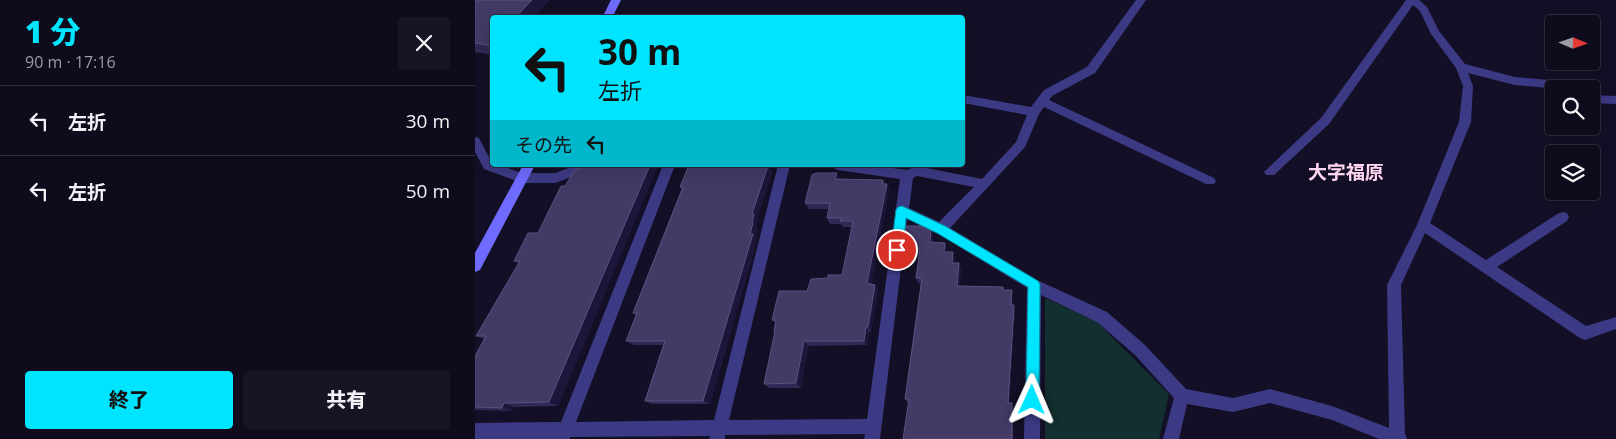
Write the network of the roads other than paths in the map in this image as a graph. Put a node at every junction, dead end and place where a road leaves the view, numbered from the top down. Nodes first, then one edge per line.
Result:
1 (616, 0) edge
2 (1141, 0) edge
3 (1412, 0) edge
4 (608, 15) edge
5 (1461, 67) junction
6 (1545, 84) edge
7 (1600, 99) edge
8 (965, 100) edge
9 (1616, 100) edge
10 (1042, 101) junction
11 (1034, 112) junction
12 (475, 141) edge
13 (490, 167) edge
14 (491, 167) edge
15 (528, 167) edge
16 (585, 167) edge
17 (668, 167) edge
18 (783, 167) edge
19 (852, 167) edge
20 (1270, 172) dead end
21 (907, 175) junction
22 (522, 178) junction
23 (1210, 180) dead end
24 (985, 184) junction
25 (902, 210) junction
26 (1563, 217) dead end
27 (1423, 224) junction
28 (941, 229) junction
29 (475, 266) edge
30 (1486, 267) junction
31 (1034, 284) junction
32 (1616, 323) edge
33 (1182, 396) junction
34 (475, 431) edge
35 (719, 433) edge
36 (873, 433) edge
37 (564, 434) edge
38 (1398, 438) edge
39 (1032, 439) edge
40 (1171, 439) edge

1 - 4 main road
2 - 10 street
3 - 5 street
3 - 20 street
5 - 6 street
5 - 27 street
7 - 9 street
8 - 11 street
10 - 11 street
10 - 23 street
11 - 24 street
12 - 13 street
14 - 22 street
15 - 22 main road
16 - 22 street
17 - 37 street
18 - 35 street
19 - 21 street
21 - 24 street
21 - 25 street
22 - 29 main road
24 - 28 street
25 - 28 street
25 - 36 street
26 - 30 street
27 - 30 street
27 - 38 street
28 - 31 street
30 - 32 street
31 - 33 street
31 - 39 street
33 - 38 street
33 - 40 street
34 - 37 street
35 - 36 street
35 - 37 street

